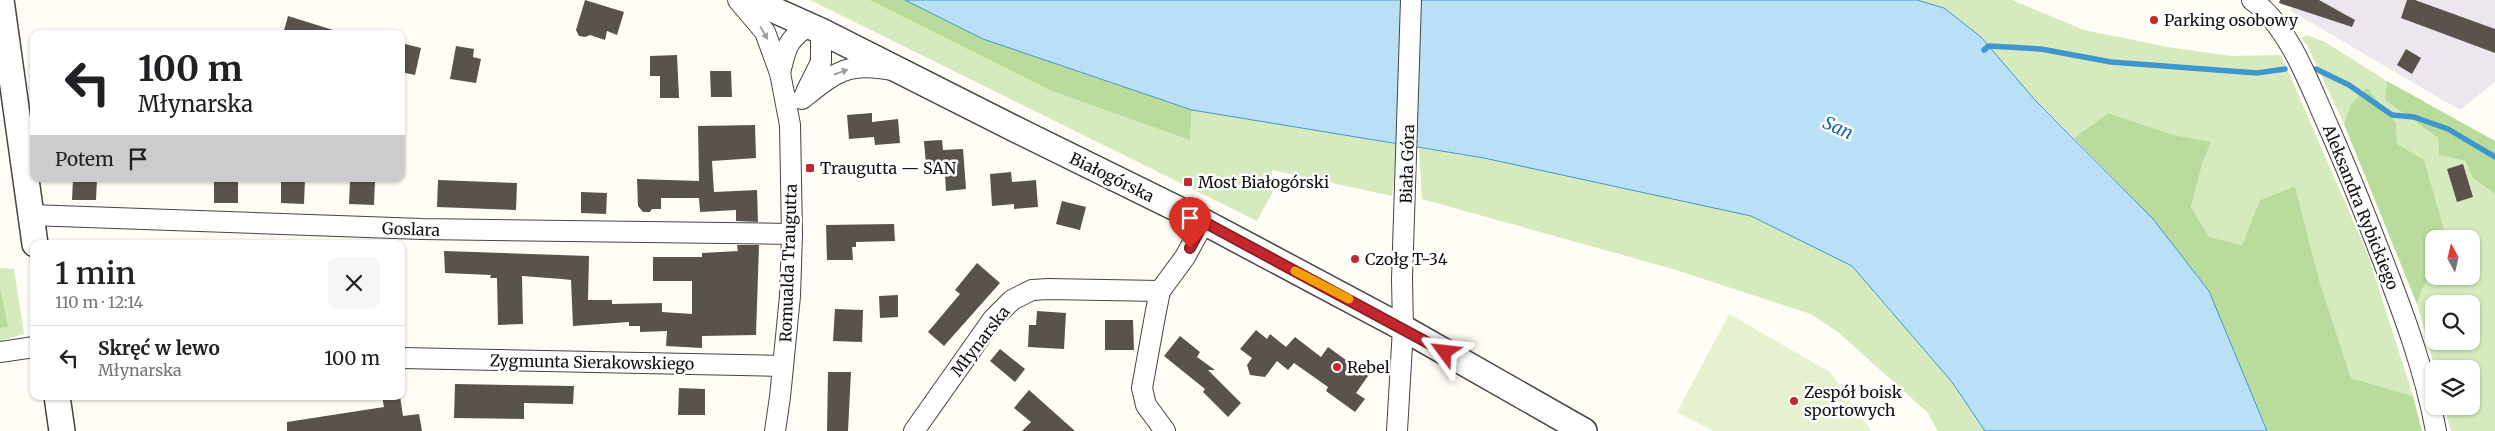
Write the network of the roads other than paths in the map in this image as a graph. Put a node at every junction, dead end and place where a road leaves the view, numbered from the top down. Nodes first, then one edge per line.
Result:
1 (1, 0) edge
2 (738, 0) edge
3 (752, 0) edge
4 (1411, 0) edge
5 (2252, 0) edge
6 (816, 28) junction
7 (780, 73) junction
8 (907, 74) junction
9 (802, 99) junction
10 (790, 125) junction
11 (30, 215) junction
12 (1204, 222) junction
13 (792, 234) junction
14 (34, 240) edge
15 (1160, 291) junction
16 (1403, 328) junction
17 (30, 348) edge
18 (0, 352) edge
19 (405, 358) edge
20 (783, 366) junction
21 (58, 400) edge
22 (62, 431) edge
23 (775, 431) edge
24 (914, 431) edge
25 (1165, 431) edge
26 (1397, 431) edge
27 (1584, 431) edge
28 (2436, 431) edge

1 - 11 street
2 -> 7 street, Romualda Traugutta
3 - 6 street
4 - 16 street, Biała Góra
5 - 28 street, Aleksandra Rybickiego
6 - 7 street, Romualda Traugutta
6 - 8 street, Białogórska
6 - 9 street, Romualda Traugutta
7 - 10 street, Romualda Traugutta
9 -> 8 street, Romualda Traugutta
8 - 12 street, Białogórska
9 - 10 street, Romualda Traugutta
10 - 13 street, Romualda Traugutta
11 - 13 street, Goslara
11 - 14 street
12 - 15 street
12 - 16 street, Białogórska
13 - 20 street, Romualda Traugutta
15 - 24 street, Młynarska
15 - 25 street
16 - 26 street
16 - 27 street, Białogórska
17 - 18 street
19 - 20 street, Zygmunta Sierakowskiego
20 - 23 street, Romualda Traugutta
21 - 22 street

